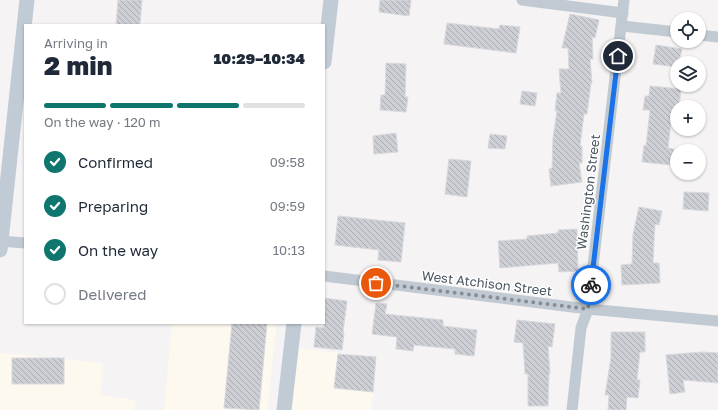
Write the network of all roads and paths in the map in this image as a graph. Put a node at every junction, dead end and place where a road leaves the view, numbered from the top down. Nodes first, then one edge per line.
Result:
1 (27, 0) edge
2 (331, 0) edge
3 (522, 0) edge
4 (624, 0) edge
5 (623, 12) junction
6 (24, 24) edge
7 (622, 26) junction
8 (24, 27) edge
9 (670, 31) edge
10 (706, 36) edge
11 (718, 37) edge
12 (325, 53) edge
13 (24, 243) edge
14 (0, 244) edge
15 (325, 276) edge
16 (588, 309) junction
17 (718, 321) edge
18 (294, 324) edge
19 (284, 410) edge
20 (572, 410) edge

1 - 6 main road
2 - 12 main road
3 - 5 street
4 - 5 street, Washington Street
5 - 7 street, Washington Street
7 - 9 street
7 - 16 street, Washington Street
8 - 14 main road
10 - 11 street
13 - 14 street
15 - 16 street, West Atchison Street
16 - 17 street, West Atchison Street
16 - 20 street, Washington Street
18 - 19 main road

